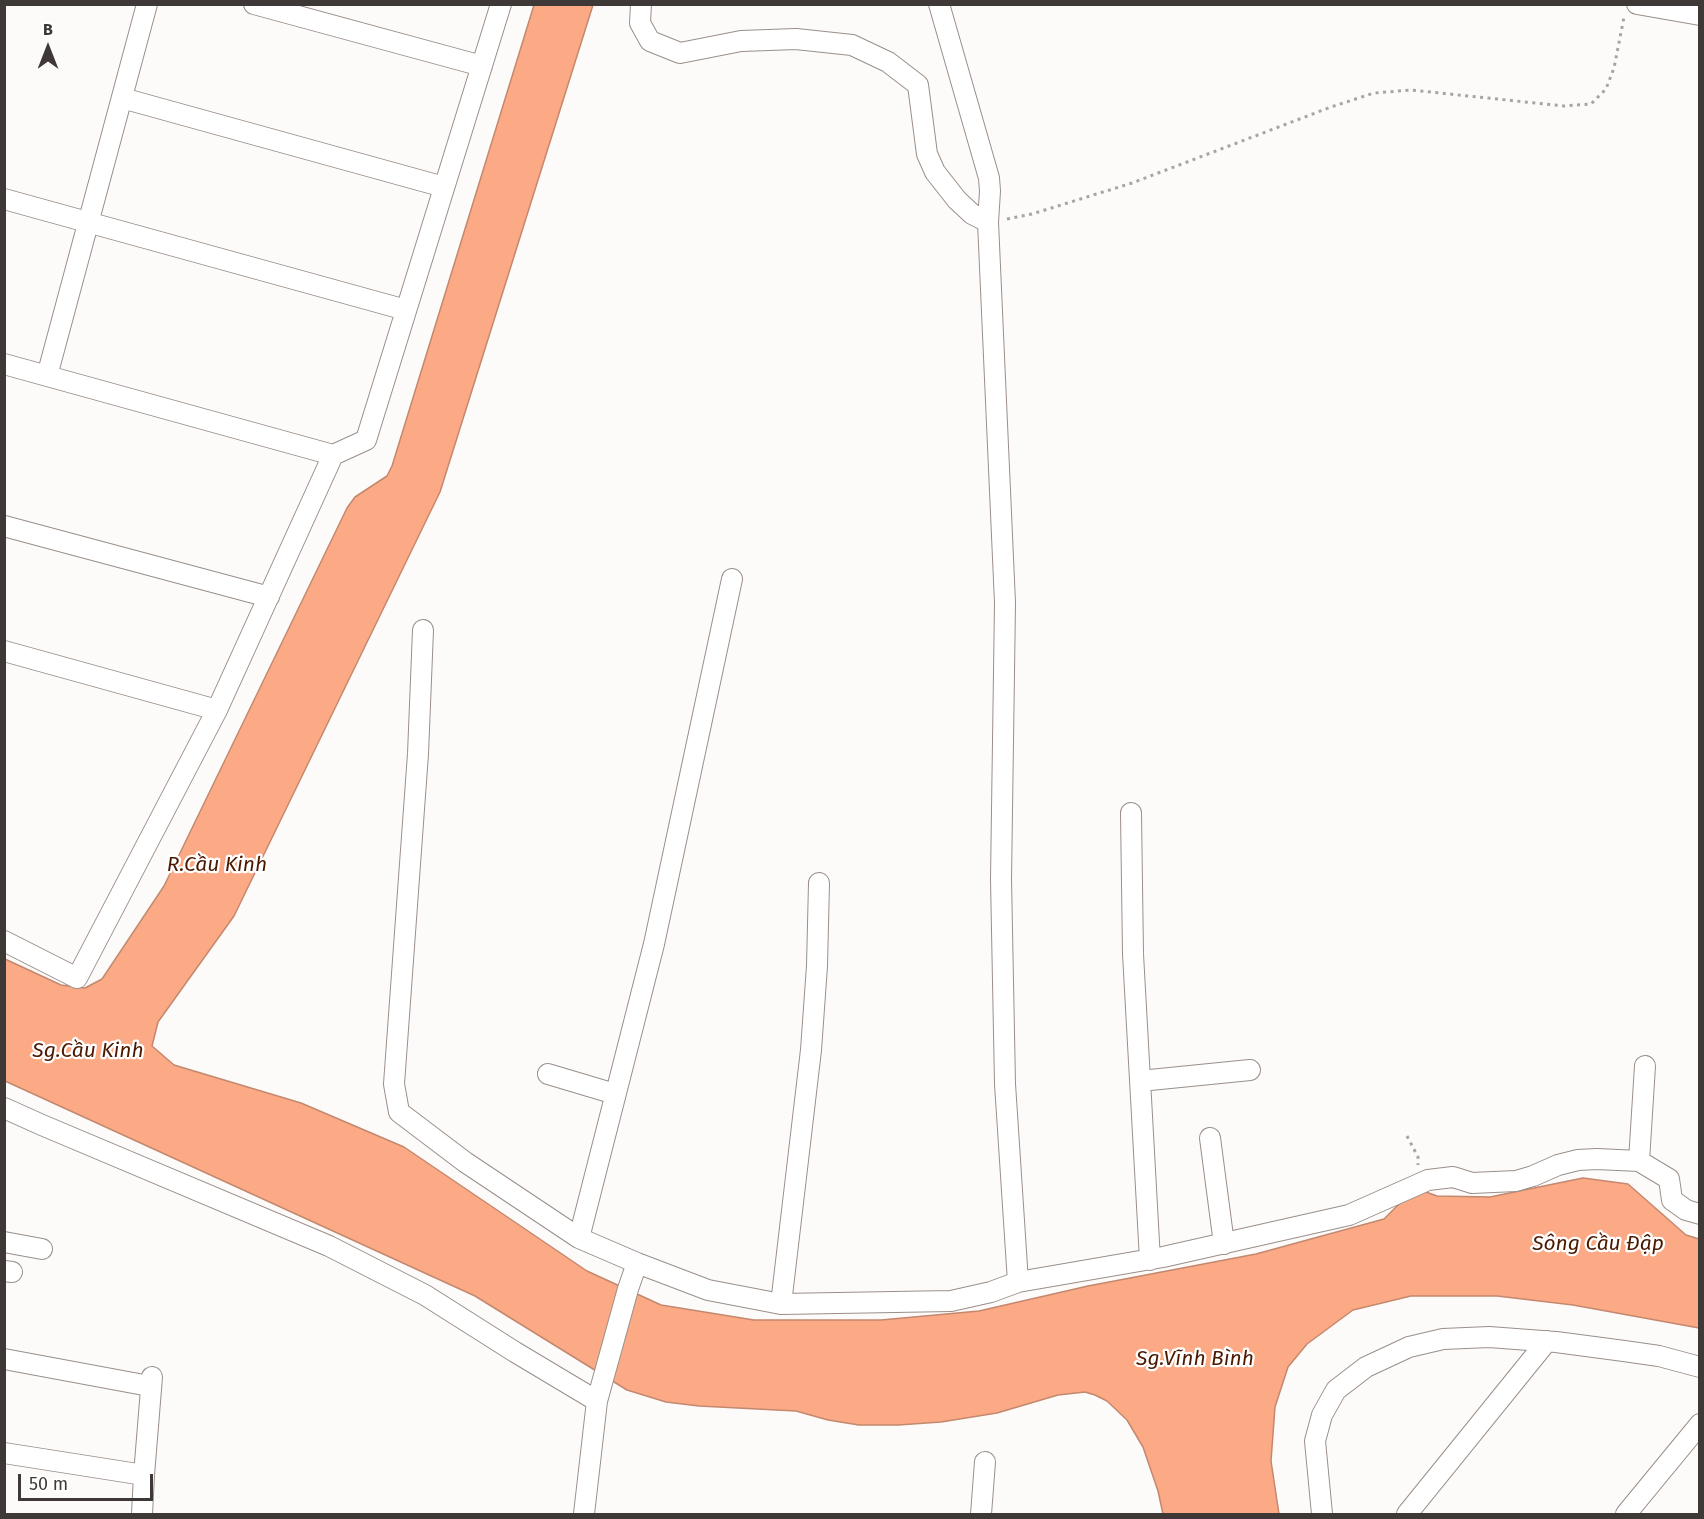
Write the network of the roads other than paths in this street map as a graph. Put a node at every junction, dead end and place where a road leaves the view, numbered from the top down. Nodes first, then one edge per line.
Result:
1 (147, 4) edge
2 (254, 4) edge
3 (501, 4) edge
4 (641, 4) edge
5 (939, 4) edge
6 (1631, 10) edge
7 (1700, 15) edge
8 (482, 66) junction
9 (122, 98) junction
10 (444, 187) junction
11 (4, 200) edge
12 (88, 222) junction
13 (988, 222) junction
14 (406, 310) junction
15 (4, 364) edge
16 (47, 376) junction
17 (333, 455) junction
18 (4, 526) edge
19 (732, 579) dead end
20 (268, 597) junction
21 (423, 630) dead end
22 (4, 651) edge
23 (217, 710) junction
24 (1131, 813) dead end
25 (819, 883) dead end
26 (4, 941) edge
27 (1645, 1066) dead end
28 (1250, 1070) dead end
29 (548, 1074) dead end
30 (1140, 1081) junction
31 (615, 1094) junction
32 (4, 1108) edge
33 (1210, 1138) dead end
34 (1639, 1161) junction
35 (1700, 1214) edge
36 (579, 1238) junction
37 (4, 1242) edge
38 (1224, 1244) junction
39 (42, 1249) dead end
40 (1150, 1260) junction
41 (638, 1263) junction
42 (1018, 1282) junction
43 (781, 1304) junction
44 (1547, 1341) junction
45 (4, 1359) edge
46 (1700, 1367) edge
47 (599, 1395) junction
48 (1700, 1424) edge
49 (4, 1453) edge
50 (985, 1462) dead end
51 (144, 1475) junction
52 (142, 1515) edge
53 (584, 1515) edge
54 (981, 1515) edge
55 (1322, 1515) edge
56 (1407, 1515) edge
57 (1626, 1515) edge

1 - 9 street
2 - 8 street
3 - 8 street
4 - 13 street
5 - 13 street
6 - 7 street
8 - 10 street
9 - 10 street
9 - 12 street
10 - 14 street
11 - 12 street
12 - 14 street
12 - 16 street
13 - 42 street
14 - 17 street
15 - 16 street
16 - 17 street
17 - 20 street
18 - 20 street
19 - 31 street
20 - 23 street
21 - 36 street
22 - 23 street
23 - 26 street
24 - 30 street
25 - 43 street
27 - 34 street
28 - 30 street
29 - 31 street
30 - 40 street
31 - 36 street
32 - 47 street
33 - 38 street
34 - 35 street
34 - 38 street
36 - 41 street
37 - 39 street
38 - 40 street
40 - 42 street
41 - 43 street
41 - 47 street
42 - 43 street
44 - 46 street
44 - 55 street
44 - 56 street
45 - 51 street
47 - 53 street
48 - 57 street
49 - 51 street
50 - 54 street
51 - 52 street

